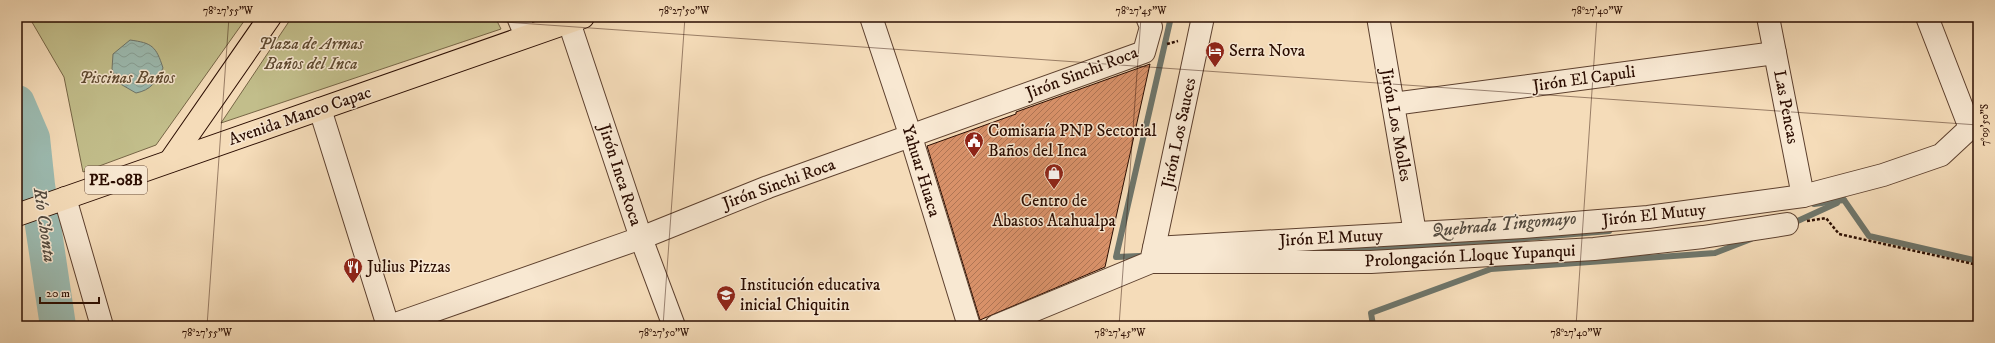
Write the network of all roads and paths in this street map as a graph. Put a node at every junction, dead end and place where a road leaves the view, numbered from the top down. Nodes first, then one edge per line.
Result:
1 (270, 17) edge
2 (871, 17) edge
3 (1378, 17) edge
4 (1768, 17) edge
5 (1926, 17) edge
6 (576, 19) edge
7 (1149, 22) edge
8 (1202, 25) edge
9 (522, 27) edge
10 (1144, 52) junction
11 (1775, 53) junction
12 (1393, 104) junction
13 (320, 109) junction
14 (911, 137) junction
15 (170, 161) junction
16 (1803, 196) junction
17 (63, 199) junction
18 (17, 215) edge
19 (1787, 224) joint
20 (1415, 233) junction
21 (641, 238) junction
22 (1152, 255) junction
23 (1978, 265) edge
24 (102, 326) edge
25 (389, 326) edge
26 (674, 326) edge
27 (969, 326) edge
28 (996, 326) edge

1 - 15 main road
2 - 14 street, Yahuar Huaca
3 - 12 street, Jirón Los Molles
4 - 11 street, Las Pencas
5 - 16 street, Jirón El Mutuy
6 - 9 main road, Avenida Manco Capac / PE-08B
6 - 21 street, Jirón Inca Roca
7 - 10 street, Jirón Sinchi Roca
8 - 10 path
8 - 22 street, Jirón Los Sauces
9 - 13 main road, Avenida Manco Capac / PE-08B
10 - 14 street, Jirón Sinchi Roca
11 - 12 street, Jirón El Capuli
11 - 16 street, Las Pencas
12 - 20 street, Jirón Los Molles
13 - 15 main road, Avenida Manco Capac / PE-08B
13 - 25 street
14 - 21 street, Jirón Sinchi Roca
14 - 27 street, Yahuar Huaca
15 - 17 main road, Avenida Manco Capac / PE-08B
16 - 20 street, Jirón El Mutuy
17 - 18 main road, Avenida Manco Capac / PE-08B
17 - 24 street
19 - 22 street, Prolongación Lloque Yupanqui
19 - 23 path
20 - 22 street, Jirón El Mutuy
21 - 25 street, Jirón Sinchi Roca
21 - 26 street, Jirón Inca Roca
22 - 28 street

